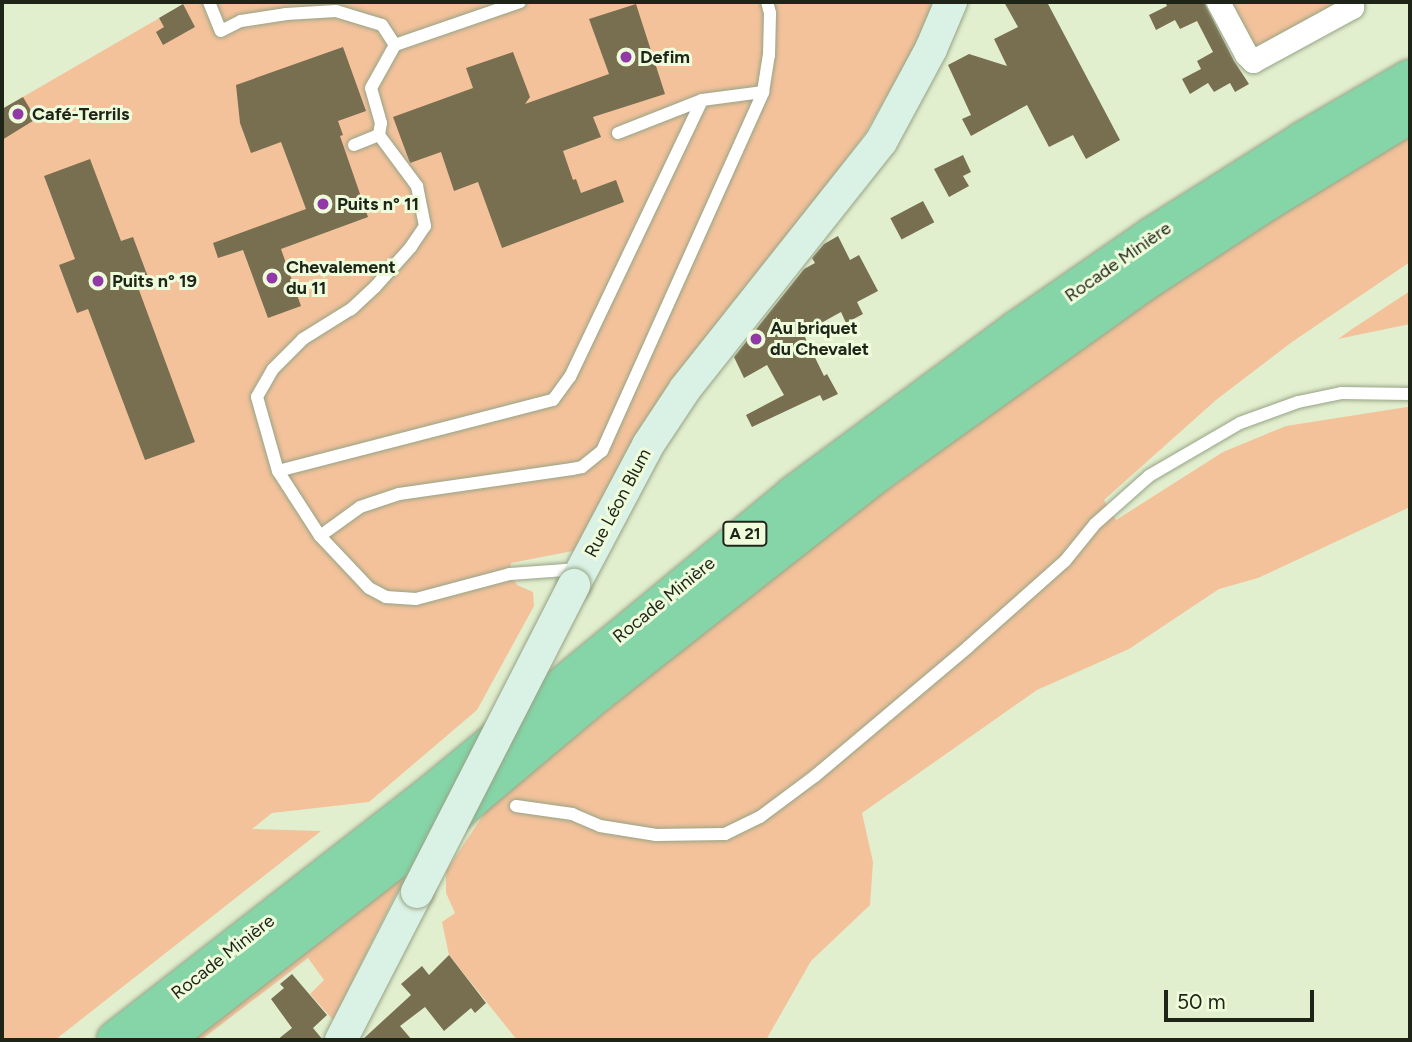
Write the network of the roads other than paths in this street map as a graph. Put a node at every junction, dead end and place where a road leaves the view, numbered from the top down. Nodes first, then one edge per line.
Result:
1 (209, 2) edge
2 (520, 2) edge
3 (767, 2) edge
4 (951, 2) edge
5 (1218, 2) edge
6 (1352, 2) edge
7 (394, 45) junction
8 (1410, 79) edge
9 (763, 92) junction
10 (702, 100) junction
11 (1410, 114) edge
12 (618, 133) dead end
13 (379, 135) junction
14 (354, 145) dead end
15 (1410, 394) edge
16 (278, 471) junction
17 (320, 536) junction
18 (578, 577) junction
19 (516, 806) dead end
20 (116, 1040) edge
21 (162, 1040) edge
22 (341, 1040) edge

1 - 7 lane
2 - 7 lane
3 - 9 lane
4 - 18 street, Rue Léon Blum
5 - 6 street
7 - 13 lane
8 - 20 highway, Rocade Minière / A 21
9 - 10 lane
9 - 17 lane
10 - 12 lane
10 - 16 lane
11 - 21 highway, Rocade Minière / A 21
13 - 14 lane
13 - 16 lane
15 - 19 lane
16 - 17 lane
17 - 18 lane
18 - 22 street, Rue Léon Blum, bridge

